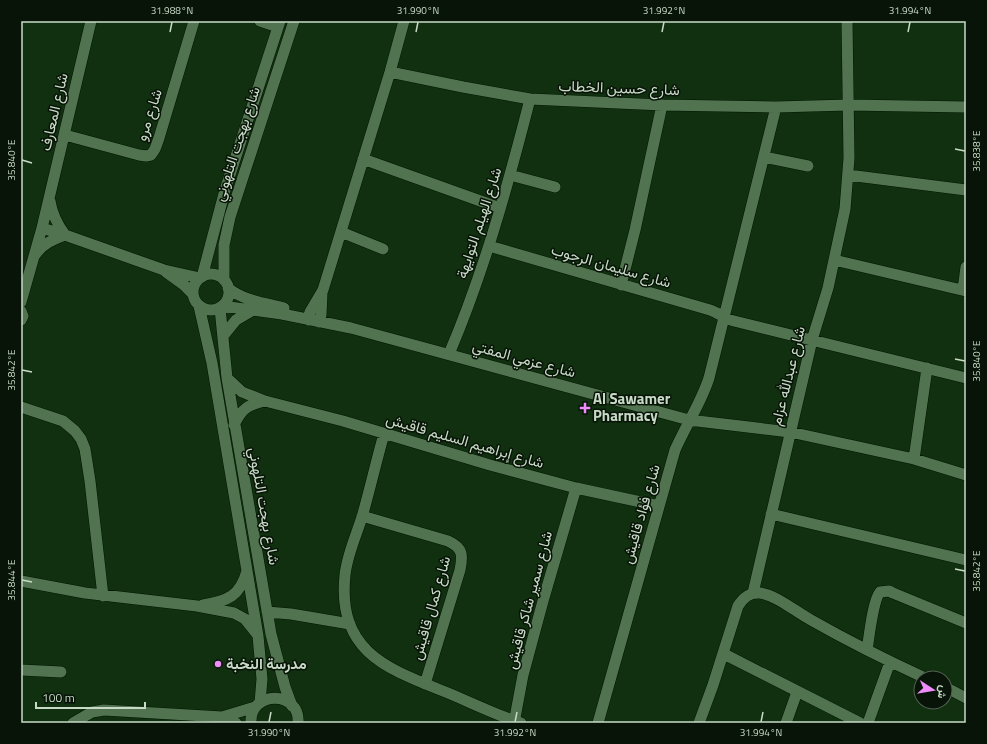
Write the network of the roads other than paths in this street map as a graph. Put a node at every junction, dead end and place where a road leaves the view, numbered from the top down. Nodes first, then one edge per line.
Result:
1 (91, 21) edge
2 (194, 21) edge
3 (260, 21) edge
4 (294, 21) edge
5 (404, 21) edge
6 (847, 21) edge
7 (279, 24) edge
8 (390, 72) junction
9 (530, 100) junction
10 (662, 105) junction
11 (849, 105) junction
12 (776, 107) junction
13 (966, 107) edge
14 (65, 135) junction
15 (764, 157) junction
16 (363, 159) junction
17 (808, 166) dead end
18 (848, 174) junction
19 (510, 175) junction
20 (555, 187) dead end
21 (966, 190) edge
22 (49, 196) junction
23 (500, 208) junction
24 (42, 228) junction
25 (341, 232) junction
26 (65, 235) junction
27 (489, 246) junction
28 (383, 249) dead end
29 (35, 256) junction
30 (834, 260) junction
31 (966, 267) edge
32 (164, 270) junction
33 (201, 277) junction
34 (226, 284) junction
35 (621, 284) junction
36 (323, 290) junction
37 (964, 290) edge
38 (193, 294) junction
39 (21, 302) edge
40 (199, 306) junction
41 (221, 307) junction
42 (253, 310) junction
43 (21, 311) edge
44 (309, 316) junction
45 (725, 318) junction
46 (320, 319) junction
47 (21, 320) edge
48 (223, 336) junction
49 (812, 340) junction
50 (449, 354) junction
51 (927, 368) junction
52 (226, 378) junction
53 (966, 378) edge
54 (265, 401) junction
55 (21, 407) edge
56 (689, 420) junction
57 (234, 425) junction
58 (790, 432) junction
59 (384, 434) junction
60 (914, 459) junction
61 (966, 475) edge
62 (576, 488) junction
63 (659, 506) junction
64 (771, 514) junction
65 (362, 516) junction
66 (966, 560) edge
67 (248, 569) junction
68 (21, 581) edge
69 (753, 593) junction
70 (103, 596) junction
71 (197, 606) junction
72 (267, 612) junction
73 (966, 623) edge
74 (350, 624) junction
75 (258, 636) junction
76 (867, 650) junction
77 (724, 654) junction
78 (890, 662) junction
79 (22, 672) edge
80 (61, 672) dead end
81 (913, 673) edge
82 (425, 684) junction
83 (953, 691) edge
84 (797, 692) junction
85 (966, 698) edge
86 (258, 705) junction
87 (295, 714) edge
88 (222, 718) junction
89 (517, 722) edge
90 (73, 723) edge
91 (236, 723) edge
92 (251, 723) edge
93 (308, 723) edge
94 (598, 723) edge
95 (699, 723) edge
96 (786, 723) edge
97 (860, 723) edge
98 (868, 723) edge

1 - 14 street, شارع المعارف
2 - 14 street, شارع مرو
3 - 7 street
4 - 34 street, شارع بهجت التلهوني
5 - 8 street
6 - 11 street, شارع عبدالله عزام
7 - 33 street, شارع بهجت التلهوني
8 - 9 street, شارع حسين الخطاب
8 - 16 street
9 - 10 street, شارع حسين الخطاب
9 - 19 street, شارع الهيلم التوايهة
10 - 12 street, شارع حسين الخطاب
10 - 35 street
11 - 12 street, شارع حسين الخطاب
11 - 13 street, شارع حسين الخطاب
11 - 18 street, شارع عبدالله عزام
12 - 15 street, شارع فؤاد قاقيش
14 - 22 street, شارع المعارف
15 - 17 street
15 - 45 street, شارع فؤاد قاقيش
16 - 23 street
16 - 25 street
18 - 21 street
18 - 30 street, شارع عبدالله عزام
19 - 20 street
19 - 23 street, شارع الهيلم التوايهة
22 - 24 street, شارع المعارف
22 - 26 street
23 - 27 street, شارع الهيلم التوايهة
24 - 26 street
24 - 29 street, شارع المعارف
25 - 28 street
25 - 36 street
26 - 29 street
26 - 32 street
27 - 35 street, شارع سليمان الرجوب
27 - 50 street, شارع الهيلم التوايهة
29 - 39 street, شارع المعارف
30 - 37 street
30 - 49 street, شارع عبدالله عزام
31 - 37 street
32 - 33 street
32 - 38 street
33 - 34 street
33 - 38 street
34 - 41 street
34 - 44 street, شارع عزمي المفتي
35 - 45 street, شارع سليمان الرجوب
36 - 44 street
36 - 46 street
38 - 40 street
40 - 41 street
40 - 67 street, شارع بهجت التلهوني
41 - 42 street, شارع عزمي المفتي
41 - 48 street, شارع بهجت التلهوني
42 - 44 street, شارع عزمي المفتي
42 - 48 street
43 - 47 street
44 - 46 street, شارع عزمي المفتي
45 - 49 street, شارع سليمان الرجوب
45 - 56 street, شارع فؤاد قاقيش
46 - 50 street, شارع عزمي المفتي
48 - 52 street, شارع بهجت التلهوني
49 - 51 street, شارع سليمان الرجوب
49 - 58 street, شارع عبدالله عزام
50 - 56 street, شارع عزمي المفتي
51 - 53 street, شارع سليمان الرجوب
51 - 60 street
52 - 54 street, شارع إبراهيم السليم قاقيش
52 - 57 street, شارع بهجت التلهوني
54 - 57 street
54 - 59 street, شارع إبراهيم السليم قاقيش
55 - 70 street
56 - 58 street, شارع عزمي المفتي
56 - 63 street, شارع فؤاد قاقيش
57 - 72 street, شارع بهجت التلهوني
58 - 60 street, شارع عزمي المفتي
58 - 64 street, شارع عبدالله عزام
59 - 62 street, شارع إبراهيم السليم قاقيش
59 - 65 street
60 - 61 street, شارع عزمي المفتي
62 - 63 street, شارع إبراهيم السليم قاقيش
62 - 89 street, شارع سمير شاكر قاقيش
63 - 94 street, شارع فؤاد قاقيش
64 - 66 street
64 - 69 street, شارع عبدالله عزام
65 - 74 street
65 - 82 street, شارع كمال قاقيش
67 - 71 street
67 - 75 street, شارع بهجت التلهوني
68 - 70 street
69 - 76 street
69 - 77 street
70 - 71 street
71 - 75 street
72 - 74 street
72 - 87 street, شارع بهجت التلهوني
73 - 76 street
74 - 82 street
75 - 86 street, شارع بهجت التلهوني
76 - 78 street
77 - 84 street
77 - 95 street
78 - 81 street
78 - 98 street
79 - 80 street
82 - 89 street
83 - 85 street
84 - 96 street
84 - 97 street
86 - 87 street
86 - 88 street
86 - 92 street, شارع بهجت التلهوني
87 - 93 street
88 - 90 street
88 - 91 street

